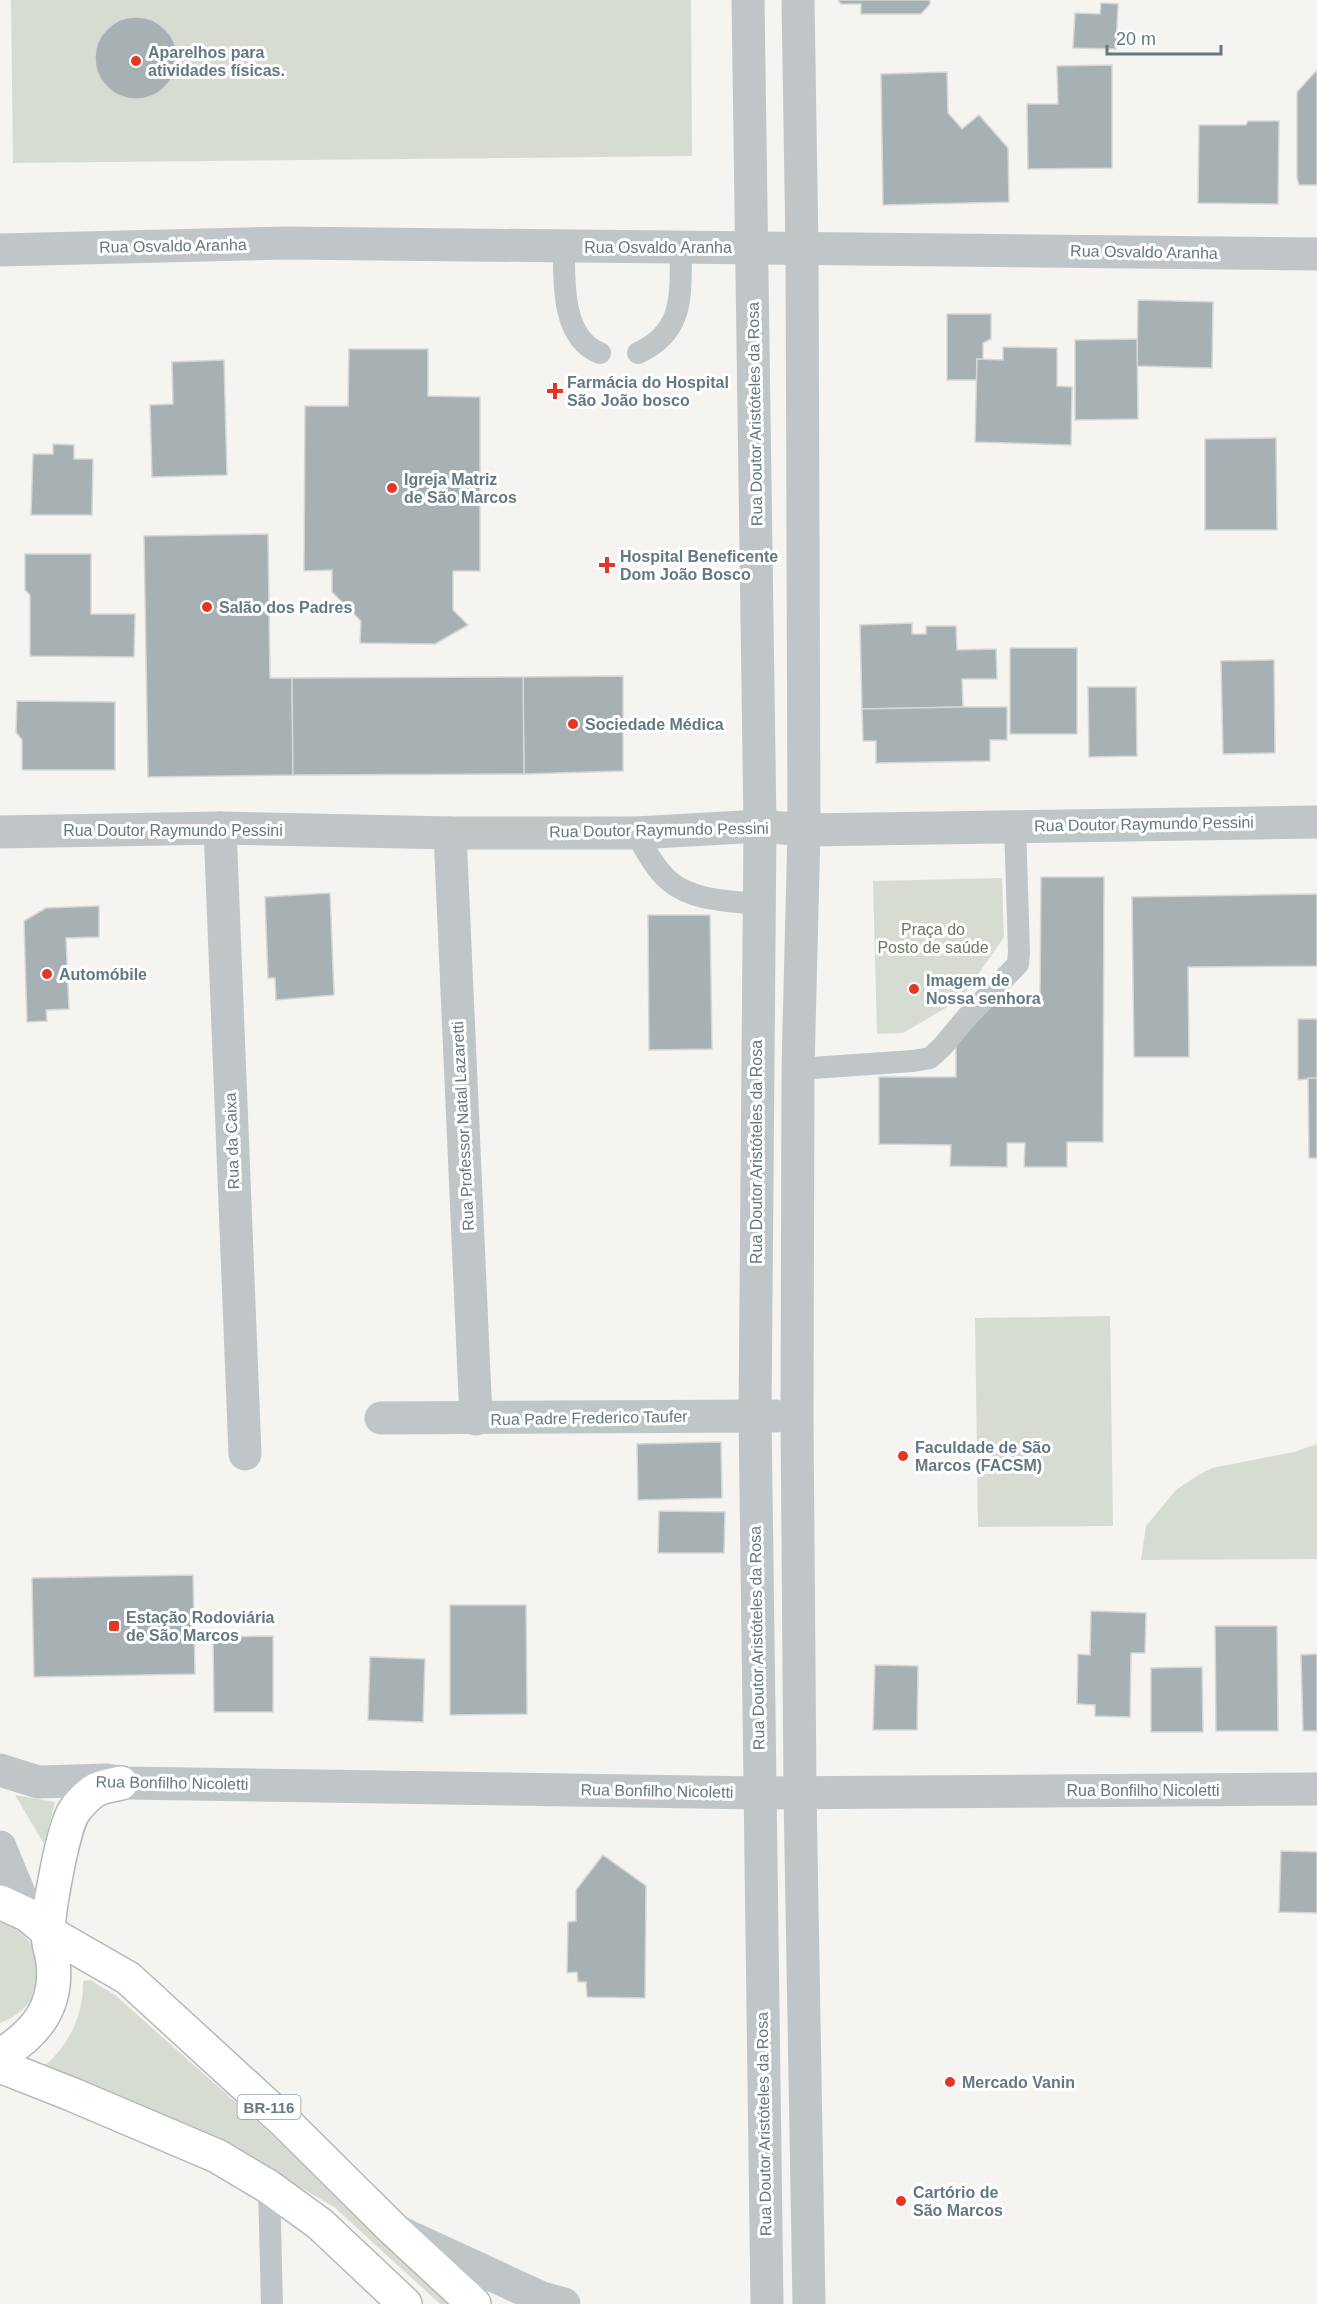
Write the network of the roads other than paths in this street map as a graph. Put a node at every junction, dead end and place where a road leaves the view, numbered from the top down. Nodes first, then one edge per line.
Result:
1 (748, 0) edge
2 (798, 0) edge
3 (749, 43) junction
4 (799, 44) junction
5 (564, 247) junction
6 (681, 248) junction
7 (753, 248) junction
8 (802, 248) junction
9 (0, 250) edge
10 (1317, 254) edge
11 (600, 353) dead end
12 (638, 353) dead end
13 (1317, 822) edge
14 (760, 826) junction
15 (1015, 826) junction
16 (220, 828) junction
17 (804, 830) junction
18 (0, 832) edge
19 (450, 832) junction
20 (636, 833) junction
21 (758, 904) junction
22 (798, 1069) junction
23 (754, 1416) junction
24 (797, 1417) junction
25 (381, 1418) dead end
26 (476, 1419) junction
27 (245, 1454) dead end
28 (0, 1770) edge
29 (121, 1783) junction
30 (1317, 1789) edge
31 (800, 1792) junction
32 (759, 1793) junction
33 (0, 1847) edge
34 (25, 1916) edge
35 (0, 2056) edge
36 (0, 2066) edge
37 (269, 2187) junction
38 (394, 2230) junction
39 (272, 2304) edge
40 (405, 2304) edge
41 (474, 2304) edge
42 (564, 2304) edge
43 (767, 2304) edge
44 (809, 2304) edge

1 - 3 street, Rua Doutor Aristóteles da Rosa
2 - 4 street
3 - 4 street
3 - 7 street, Rua Doutor Aristóteles da Rosa
4 - 8 street
5 - 6 street, Rua Osvaldo Aranha
5 - 9 street, Rua Osvaldo Aranha
5 - 11 lane
6 - 7 street, Rua Osvaldo Aranha
6 - 12 lane
7 - 8 street, Rua Osvaldo Aranha
7 - 14 street, Rua Doutor Aristóteles da Rosa
8 - 10 street, Rua Osvaldo Aranha
8 - 17 street
13 - 15 street, Rua Doutor Raymundo Pessini
14 - 17 street, Rua Doutor Raymundo Pessini
14 - 20 street, Rua Doutor Raymundo Pessini
14 - 21 street, Rua Doutor Aristóteles da Rosa
15 - 17 street, Rua Doutor Raymundo Pessini
15 - 22 lane
16 - 18 street, Rua Doutor Raymundo Pessini
16 - 19 street, Rua Doutor Raymundo Pessini
16 - 27 street, Rua da Caixa
17 - 22 street
19 - 20 street, Rua Doutor Raymundo Pessini
19 - 26 street, Rua Professor Natal Lazaretti
20 - 21 lane
21 - 23 street, Rua Doutor Aristóteles da Rosa
22 - 24 street
23 - 24 street, Rua Padre Frederico Taufer
23 - 26 street, Rua Padre Frederico Taufer
23 - 32 street, Rua Doutor Aristóteles da Rosa
24 - 31 street
25 - 26 street, Rua Padre Frederico Taufer
28 - 29 street, Rua Bonfilho Nicoletti
29 - 32 street, Rua Bonfilho Nicoletti
29 - 34 main road
30 - 31 street, Rua Bonfilho Nicoletti
31 - 32 street, Rua Bonfilho Nicoletti
31 - 44 street
32 - 43 street, Rua Doutor Aristóteles da Rosa
33 - 34 street
34 - 35 main road
34 - 38 main road, BR-116
36 - 37 main road
37 - 39 lane
37 - 40 main road
38 - 41 main road, BR-116
38 - 42 street

